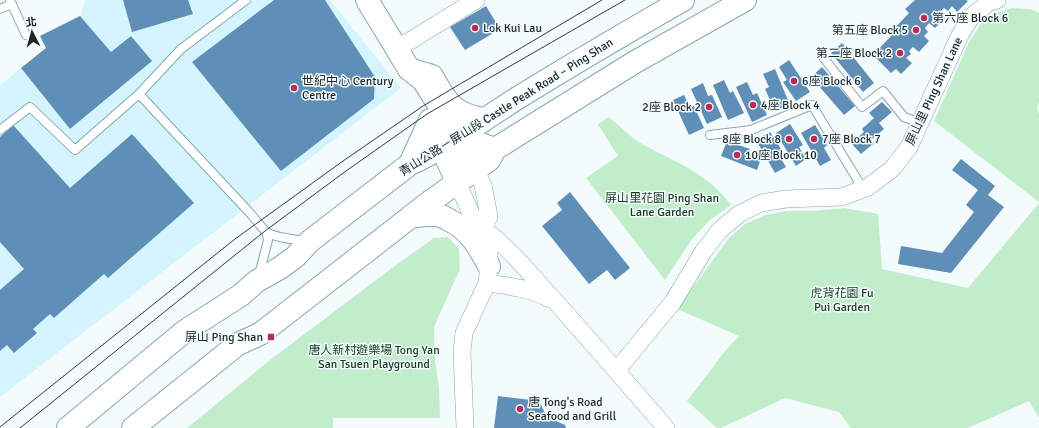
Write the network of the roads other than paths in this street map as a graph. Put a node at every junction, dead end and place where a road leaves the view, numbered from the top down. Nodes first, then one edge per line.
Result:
1 (246, 0) edge
2 (367, 0) edge
3 (476, 0) edge
4 (683, 0) edge
5 (745, 0) edge
6 (998, 0) edge
7 (11, 2) edge
8 (0, 10) edge
9 (26, 35) dead end
10 (397, 49) junction
11 (823, 57) dead end
12 (409, 69) junction
13 (139, 94) junction
14 (485, 119) junction
15 (430, 120) junction
16 (920, 123) junction
17 (0, 130) edge
18 (710, 135) dead end
19 (450, 142) junction
20 (495, 149) junction
21 (410, 164) junction
22 (476, 169) junction
23 (457, 182) junction
24 (863, 189) junction
25 (410, 217) junction
26 (485, 228) junction
27 (267, 234) junction
28 (310, 241) junction
29 (488, 275) junction
30 (257, 281) junction
31 (554, 301) junction
32 (617, 370) junction
33 (68, 428) edge
34 (133, 428) edge
35 (465, 428) edge
36 (666, 428) edge

1 - 13 lane
2 - 10 main road
3 - 10 street
4 - 14 main road, 青山公路－屏山段 Castle Peak Road – Ping Shan
5 - 20 main road
6 - 16 street, 屏山里 Ping Shan Lane
7 - 8 lane
7 - 9 lane
10 - 12 main road
11 - 16 lane
12 - 14 main road
12 - 15 main road
12 - 19 main road
13 - 17 lane
13 - 27 lane
14 - 19 main road, 青山公路－屏山段 Castle Peak Road – Ping Shan
15 - 19 main road
15 - 21 main road
16 - 24 street, 屏山里 Ping Shan Lane
18 - 24 lane
19 - 20 main road
19 - 21 main road, 青山公路－屏山段 Castle Peak Road – Ping Shan
19 - 22 main road
19 - 23 main road
20 - 22 main road
21 - 28 main road, 青山公路－屏山段 Castle Peak Road – Ping Shan
22 - 23 main road
22 - 26 street
23 - 25 main road
23 - 26 street
24 - 32 street, 屏山里 Ping Shan Lane
25 - 29 main road
25 - 34 main road
26 - 29 street
26 - 31 street
27 - 28 lane
27 - 30 lane
28 - 30 main road, 青山公路－屏山段 Castle Peak Road – Ping Shan
29 - 31 street
29 - 35 street
30 - 33 main road, 青山公路－屏山段 Castle Peak Road – Ping Shan
31 - 32 street
32 - 36 street

